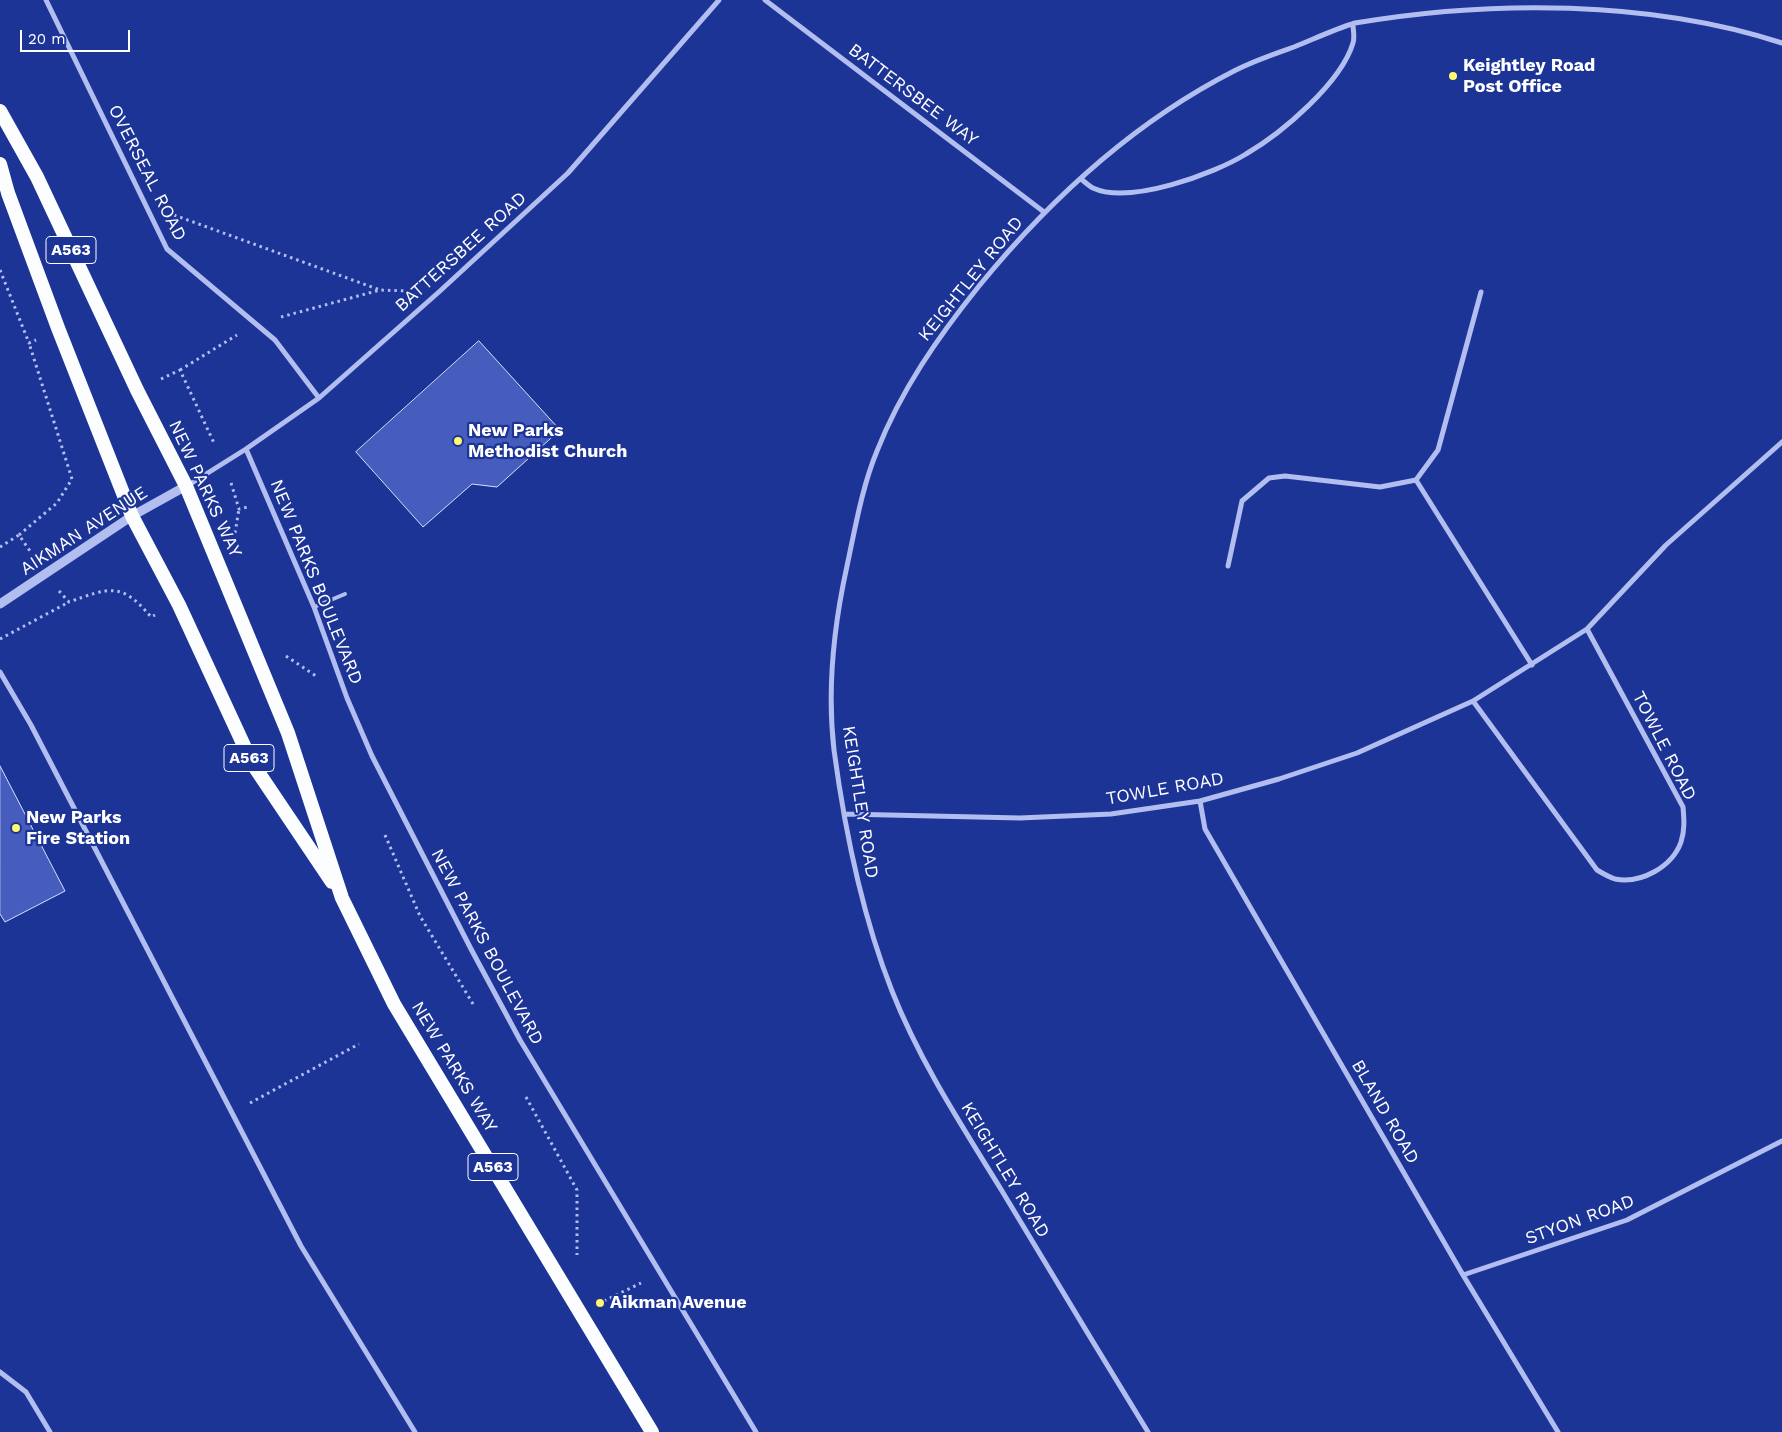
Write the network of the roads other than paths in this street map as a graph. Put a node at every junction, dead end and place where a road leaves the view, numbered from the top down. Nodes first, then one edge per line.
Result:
1 (46, 0) edge
2 (719, 0) edge
3 (765, 0) edge
4 (1500, 1) dead end
5 (1456, 4) dead end
6 (1353, 24) junction
7 (1782, 43) edge
8 (0, 111) edge
9 (0, 164) edge
10 (1081, 179) junction
11 (1044, 212) junction
12 (1481, 292) dead end
13 (319, 398) junction
14 (1782, 442) edge
15 (246, 449) junction
16 (1416, 480) junction
17 (186, 486) junction
18 (132, 516) junction
19 (1228, 566) dead end
20 (345, 594) dead end
21 (0, 604) edge
22 (314, 608) junction
23 (1587, 629) junction
24 (1532, 665) junction
25 (0, 672) edge
26 (1473, 701) junction
27 (1200, 801) junction
28 (845, 814) junction
29 (342, 898) junction
30 (1782, 1141) edge
31 (1463, 1274) junction
32 (0, 1372) edge
33 (50, 1432) edge
34 (415, 1432) edge
35 (652, 1432) edge
36 (756, 1432) edge
37 (1148, 1432) edge
38 (1558, 1432) edge

1 - 13 street, OVERSEAL ROAD
2 - 13 street, BATTERSBEE ROAD
3 - 11 street, BATTERSBEE WAY
4 - 7 street
5 - 6 street, KEIGHTLEY ROAD
6 - 10 street, KEIGHTLEY ROAD
6 - 10 street
8 - 17 highway, NEW PARKS WAY / A563
9 - 18 highway, NEW PARKS WAY / A563
10 - 11 street, KEIGHTLEY ROAD
11 - 28 street, KEIGHTLEY ROAD
12 - 16 street
13 - 15 street, BATTERSBEE ROAD
14 - 23 street, TOWLE ROAD
15 - 17 street, BATTERSBEE ROAD
15 - 22 street, NEW PARKS BOULEVARD
16 - 19 street
16 - 24 street
17 - 18 street, AIKMAN AVENUE
17 - 29 highway, NEW PARKS WAY / A563
18 - 21 street, AIKMAN AVENUE
18 - 29 highway, NEW PARKS WAY / A563
20 - 22 lane
22 - 36 street, NEW PARKS BOULEVARD
23 - 24 street, TOWLE ROAD
23 - 26 street, TOWLE ROAD
24 - 26 street, TOWLE ROAD
25 - 34 street
26 - 27 street, TOWLE ROAD
27 - 28 street, TOWLE ROAD
27 - 31 street, BLAND ROAD
28 - 37 street, KEIGHTLEY ROAD
29 - 35 highway, NEW PARKS WAY / A563
30 - 31 street, STYON ROAD
31 - 38 street, BLAND ROAD
32 - 33 street

